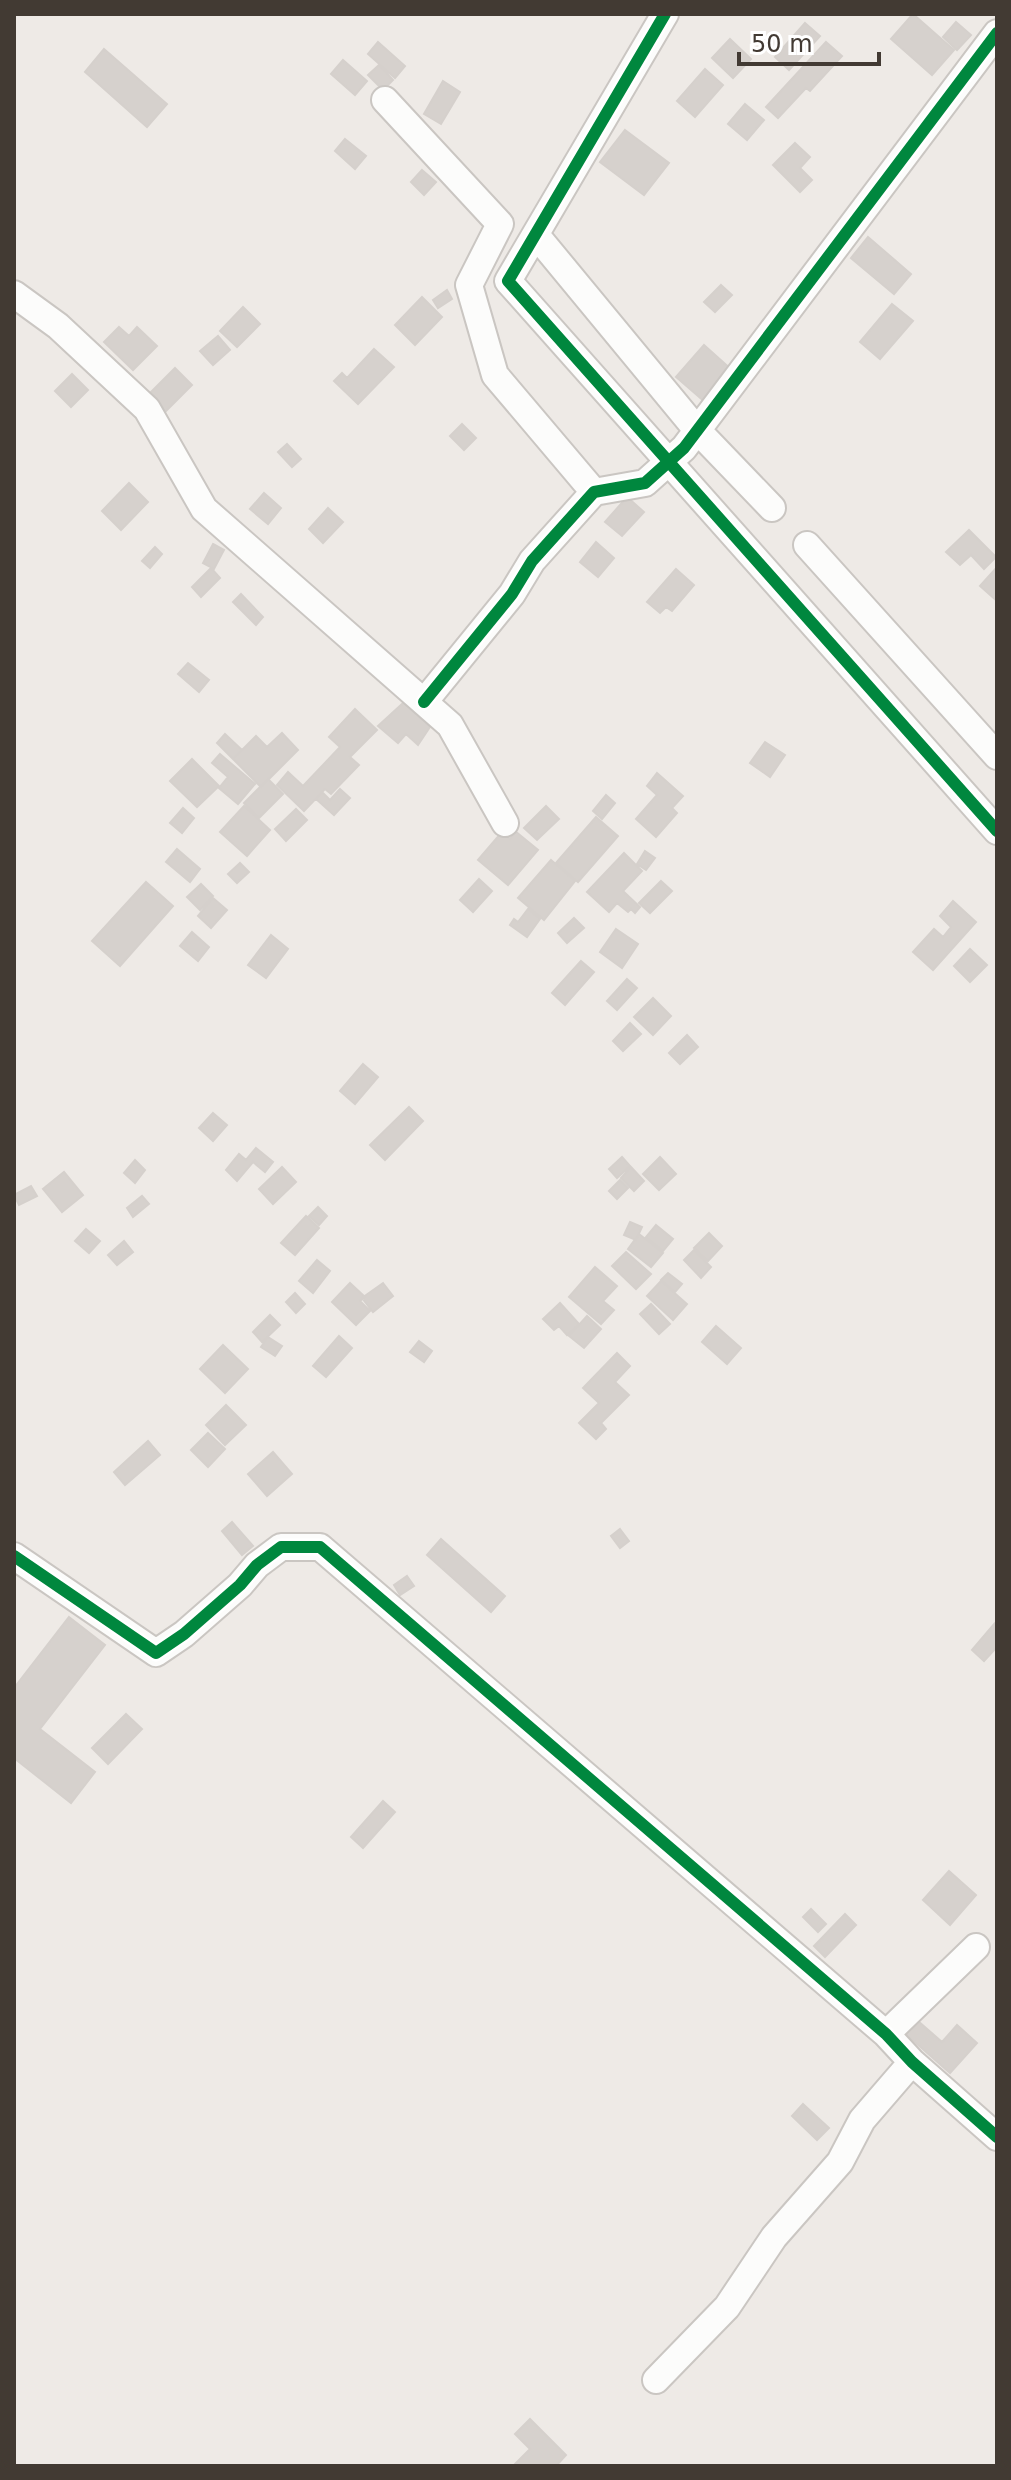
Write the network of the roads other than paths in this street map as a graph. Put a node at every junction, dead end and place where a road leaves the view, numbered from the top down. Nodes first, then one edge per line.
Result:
1 (665, 14) edge
2 (997, 33) edge
3 (385, 100) dead end
4 (536, 235) junction
5 (14, 294) edge
6 (697, 430) junction
7 (667, 463) junction
8 (594, 492) junction
9 (772, 508) dead end
10 (807, 545) dead end
11 (424, 702) junction
12 (997, 756) edge
13 (505, 823) dead end
14 (997, 831) edge
15 (14, 1556) edge
16 (976, 1947) dead end
17 (886, 2034) junction
18 (912, 2062) junction
19 (997, 2137) edge
20 (656, 2380) dead end

1 - 4 street
2 - 6 street
3 - 8 street
4 - 6 street
4 - 7 street
5 - 11 street
6 - 7 street
6 - 9 street
7 - 8 street
7 - 14 street
8 - 11 street
10 - 12 street
11 - 13 street
15 - 17 street
16 - 17 street
17 - 18 street
18 - 19 street
18 - 20 street

